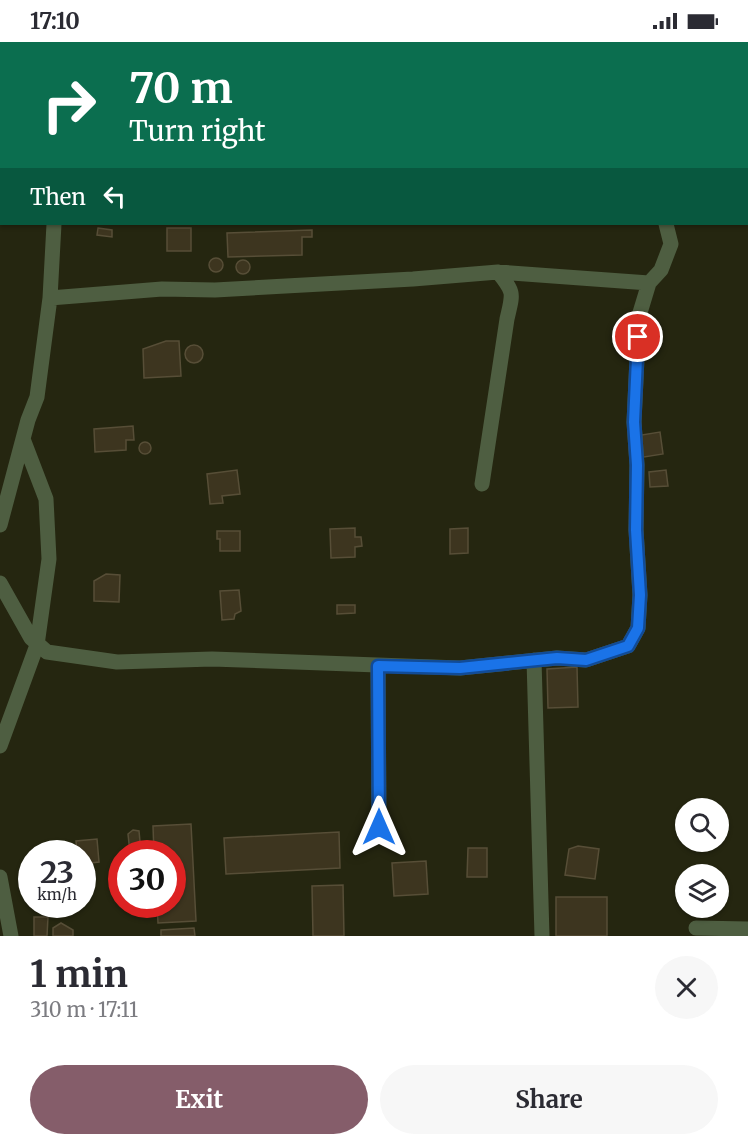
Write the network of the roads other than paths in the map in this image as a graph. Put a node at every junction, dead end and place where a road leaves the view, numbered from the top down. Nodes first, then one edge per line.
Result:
1 (54, 225) edge
2 (666, 225) edge
3 (498, 272) junction
4 (649, 283) junction
5 (50, 298) junction
6 (23, 439) junction
7 (16, 470) junction
8 (482, 484) dead end
9 (0, 489) edge
10 (0, 525) edge
11 (0, 583) edge
12 (37, 645) junction
13 (534, 660) junction
14 (378, 666) junction
15 (0, 746) edge
16 (379, 827) dead end
17 (0, 877) edge
18 (696, 927) dead end
19 (748, 929) edge
20 (11, 936) edge
21 (542, 936) edge

1 - 5 street
2 - 4 street
3 - 4 street
3 - 5 street
3 - 8 street
4 - 13 street
5 - 6 street
6 - 7 street
6 - 12 street
7 - 9 street
7 - 10 street
11 - 12 street
12 - 14 street
12 - 15 street
13 - 14 street
13 - 21 street
14 - 16 street
17 - 20 street
18 - 19 street

